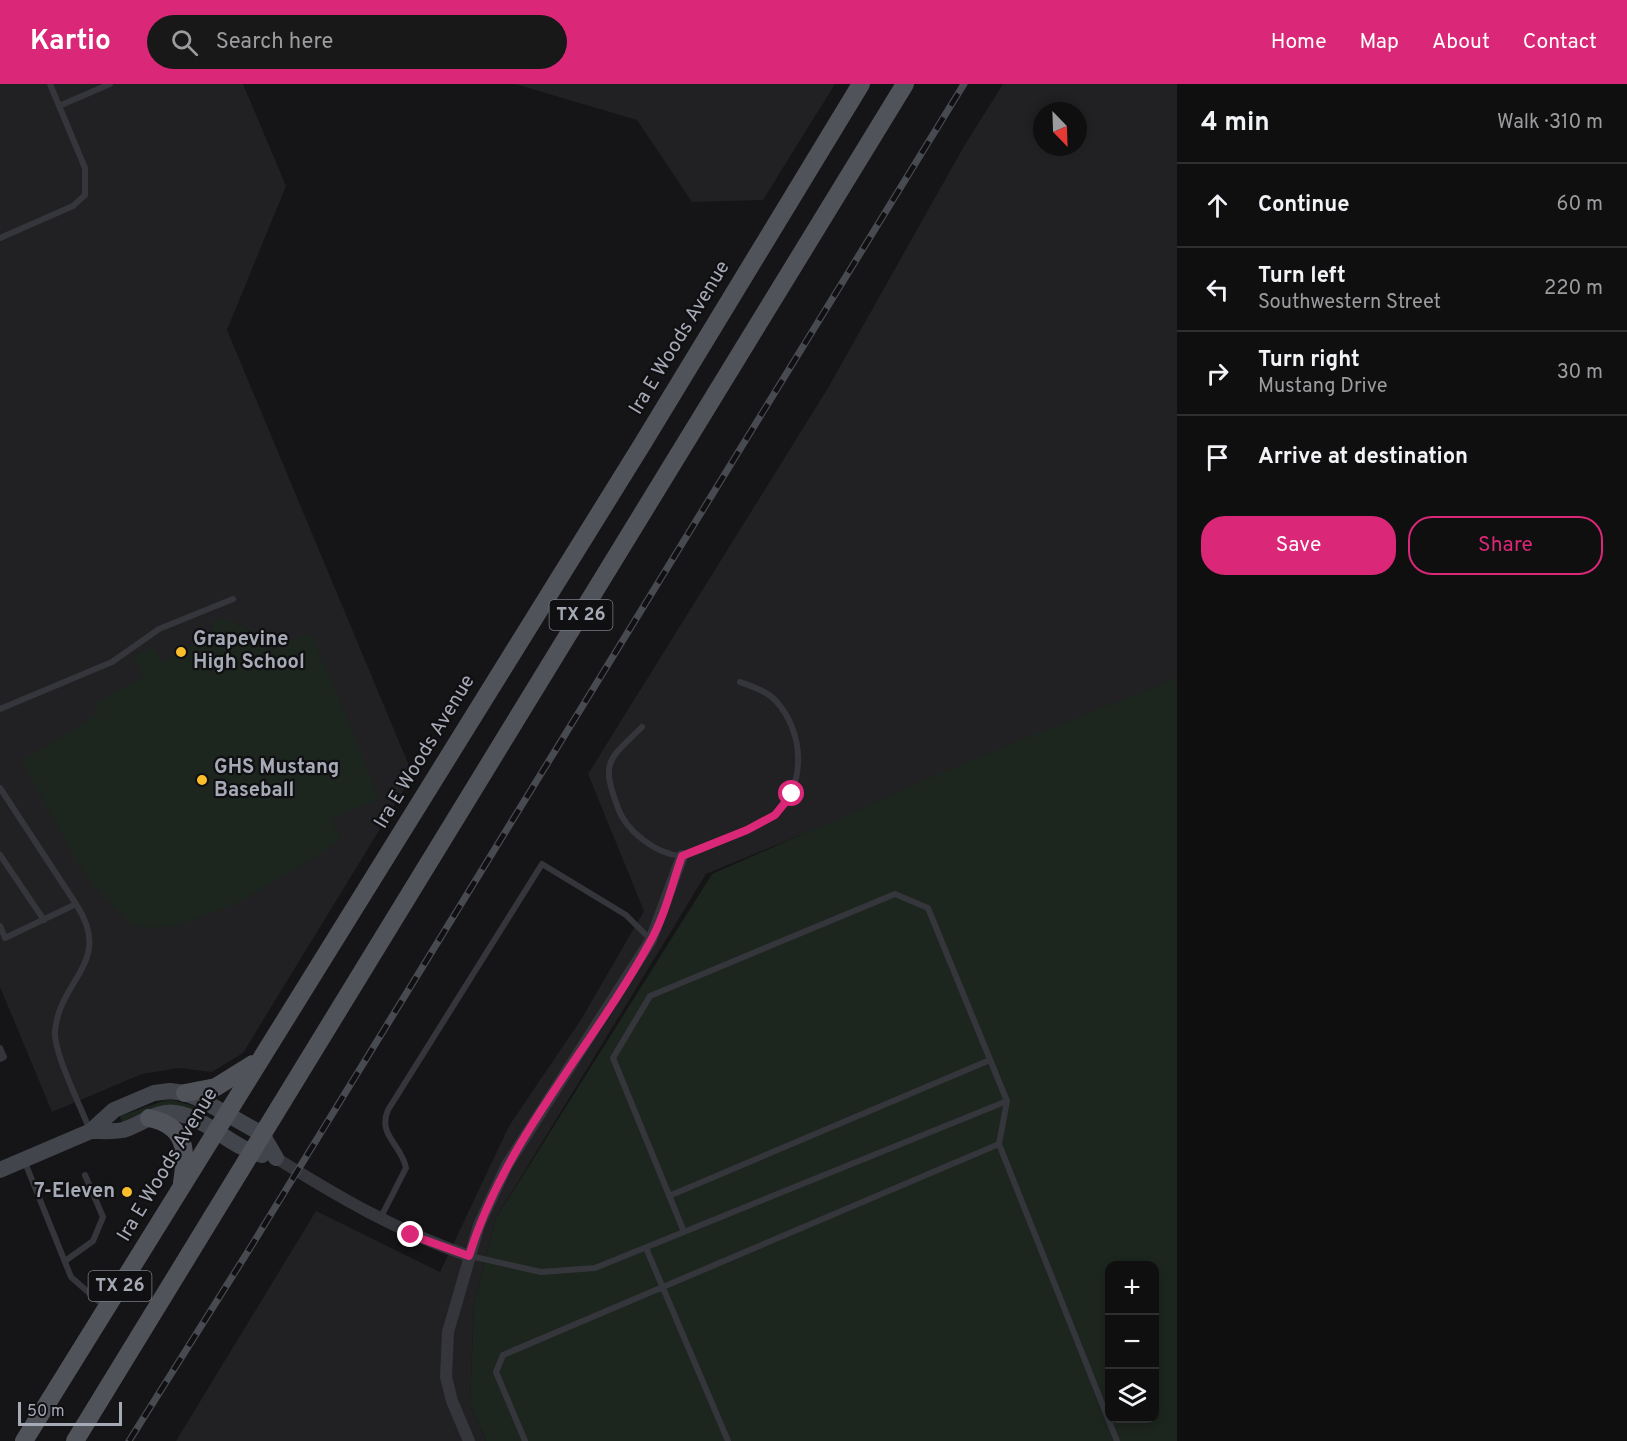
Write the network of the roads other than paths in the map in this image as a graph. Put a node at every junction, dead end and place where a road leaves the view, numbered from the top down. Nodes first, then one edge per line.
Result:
1 (50, 84) edge
2 (87, 84) edge
3 (110, 84) edge
4 (861, 84) edge
5 (904, 84) edge
6 (91, 92) junction
7 (59, 106) junction
8 (0, 238) edge
9 (233, 599) dead end
10 (740, 682) dead end
11 (0, 710) edge
12 (642, 727) dead end
13 (0, 788) edge
14 (0, 855) edge
15 (682, 856) junction
16 (76, 904) junction
17 (44, 920) junction
18 (0, 926) edge
19 (651, 940) junction
20 (0, 1048) edge
21 (262, 1057) junction
22 (0, 1059) edge
23 (990, 1060) junction
24 (185, 1093) junction
25 (1006, 1101) junction
26 (225, 1114) junction
27 (149, 1118) junction
28 (91, 1131) junction
29 (215, 1131) junction
30 (262, 1134) junction
31 (999, 1144) junction
32 (251, 1152) junction
33 (276, 1158) junction
34 (24, 1160) junction
35 (0, 1170) edge
36 (85, 1175) dead end
37 (181, 1189) junction
38 (669, 1196) junction
39 (380, 1220) junction
40 (684, 1232) junction
41 (646, 1248) junction
42 (469, 1256) junction
43 (65, 1261) junction
44 (662, 1287) junction
45 (106, 1309) junction
46 (24, 1441) edge
47 (75, 1441) edge
48 (469, 1441) edge
49 (525, 1441) edge
50 (728, 1441) edge
51 (1117, 1441) edge

1 - 7 lane
2 - 6 lane
3 - 6 lane
4 - 21 main road, Ira E Woods Avenue / TX 26
5 - 30 main road, TX 26
6 - 7 lane
7 - 8 lane
9 - 11 lane
10 - 15 lane
12 - 15 lane
13 - 16 lane
14 - 17 lane
15 - 19 street
16 - 17 lane
16 - 28 lane
17 - 18 lane
19 - 39 lane
19 - 42 street
20 - 22 lane
21 - 24 main road
21 - 26 main road, Ira E Woods Avenue / TX 26
23 - 25 lane
23 - 38 lane
23 - 38 lane
24 - 26 main road
24 - 28 main road
25 - 31 lane
25 - 40 lane
26 - 29 main road, Ira E Woods Avenue / TX 26
26 - 30 main road
27 - 28 main road
27 - 29 main road
27 - 37 main road
28 - 34 main road
29 - 32 main road
29 - 37 main road, Ira E Woods Avenue / TX 26
30 - 32 main road, TX 26
30 - 33 main road
31 - 44 lane
31 - 51 lane
32 - 33 main road
32 - 47 main road, TX 26
33 - 39 street
34 - 35 main road
34 - 43 lane
36 - 43 lane
37 - 45 main road, Ira E Woods Avenue / TX 26
38 - 40 lane
39 - 42 street
40 - 41 lane
41 - 42 lane
41 - 44 lane
42 - 48 street
43 - 45 lane
44 - 49 lane
44 - 50 lane
45 - 46 main road, Ira E Woods Avenue / TX 26

